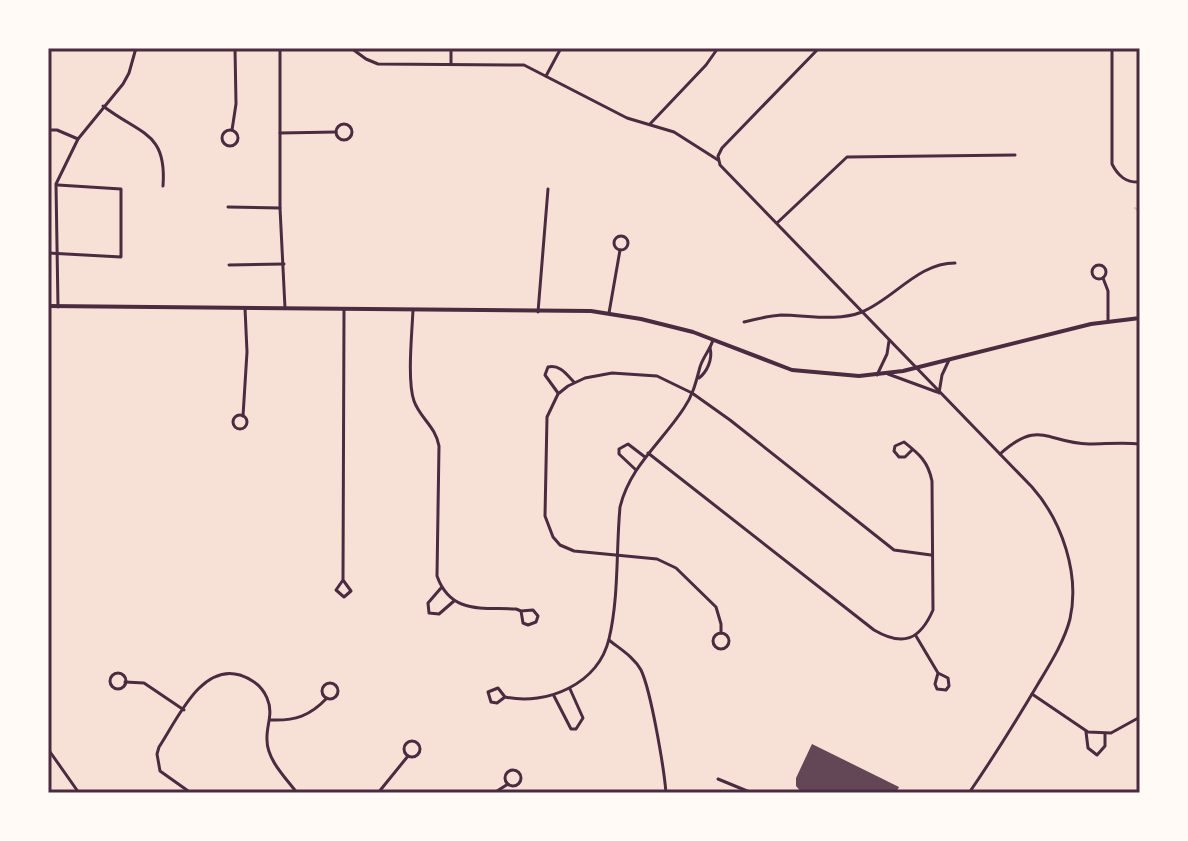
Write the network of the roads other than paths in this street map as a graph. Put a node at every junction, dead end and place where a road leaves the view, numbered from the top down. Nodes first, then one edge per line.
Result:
1 (136, 48) edge
2 (235, 48) edge
3 (280, 48) edge
4 (351, 48) edge
5 (451, 48) edge
6 (561, 48) edge
7 (718, 48) edge
8 (819, 48) edge
9 (1112, 48) edge
10 (451, 64) junction
11 (546, 76) junction
12 (103, 106) junction
13 (650, 124) junction
14 (48, 130) edge
15 (232, 130) dead end
16 (336, 132) dead end
17 (280, 133) junction
18 (78, 139) junction
19 (1015, 155) dead end
20 (718, 160) junction
21 (1140, 182) edge
22 (56, 184) junction
23 (163, 186) dead end
24 (548, 189) dead end
25 (228, 207) dead end
26 (280, 208) junction
27 (776, 224) junction
28 (620, 250) dead end
29 (58, 252) junction
30 (48, 253) edge
31 (955, 263) dead end
32 (284, 264) junction
33 (229, 265) dead end
34 (1103, 278) dead end
35 (48, 306) edge
36 (58, 307) junction
37 (245, 307) junction
38 (285, 308) junction
39 (344, 309) junction
40 (413, 310) junction
41 (538, 312) junction
42 (861, 312) junction
43 (609, 313) junction
44 (1140, 318) edge
45 (1108, 321) junction
46 (744, 322) dead end
47 (713, 340) junction
48 (889, 341) junction
49 (949, 360) junction
50 (916, 368) junction
51 (888, 374) junction
52 (877, 375) junction
53 (574, 382) junction
54 (692, 393) junction
55 (939, 393) junction
56 (558, 394) junction
57 (243, 416) dead end
58 (1140, 444) edge
59 (912, 450) junction
60 (1000, 454) junction
61 (647, 455) junction
62 (636, 470) junction
63 (616, 555) junction
64 (931, 555) junction
65 (343, 580) dead end
66 (441, 588) junction
67 (454, 601) junction
68 (521, 611) junction
69 (721, 633) junction
70 (916, 636) junction
71 (609, 640) junction
72 (938, 673) junction
73 (125, 682) dead end
74 (570, 689) junction
75 (1032, 694) junction
76 (554, 696) junction
77 (505, 697) dead end
78 (327, 698) dead end
79 (184, 710) junction
80 (1140, 717) edge
81 (271, 720) junction
82 (1086, 732) junction
83 (1105, 734) junction
84 (48, 749) edge
85 (408, 756) dead end
86 (718, 779) dead end
87 (508, 784) dead end
88 (972, 792) edge
89 (79, 793) edge
90 (191, 793) edge
91 (297, 793) edge
92 (378, 793) edge
93 (494, 793) edge
94 (666, 793) edge
95 (752, 793) edge

1 - 12 street
2 - 15 street
3 - 17 street
4 - 10 street
5 - 10 street
6 - 11 street
7 - 13 street
8 - 20 street
9 - 21 street
10 - 11 street
11 - 13 street
12 - 18 street
12 - 23 street
13 - 20 street
14 - 18 street
16 - 17 street
17 - 26 street
18 - 22 street
19 - 27 street
20 - 27 street
22 - 29 street
22 - 29 street
24 - 41 street
25 - 26 street
26 - 32 street
27 - 42 street
28 - 43 street
29 - 30 street
29 - 36 street
31 - 42 street
32 - 33 street
32 - 38 street
34 - 45 street
35 - 36 main road
36 - 37 main road
37 - 38 main road
37 - 57 street
38 - 39 main road
39 - 40 main road
39 - 65 street
40 - 41 main road
40 - 66 street
41 - 43 main road
42 - 46 street
42 - 48 street
43 - 47 main road
44 - 45 main road
45 - 49 main road
47 - 52 main road
47 - 54 street
48 - 50 street
48 - 52 street
49 - 50 main road
49 - 55 street
50 - 51 main road
50 - 55 street
51 - 52 main road
51 - 55 street
53 - 54 street
53 - 56 street
53 - 56 street
54 - 61 street
54 - 64 street
55 - 60 street
56 - 63 street
58 - 60 street
59 - 59 street
59 - 64 street
60 - 75 street
61 - 62 street
61 - 62 street
61 - 70 street
62 - 63 street
63 - 69 street
63 - 71 street
64 - 70 street
66 - 67 street
66 - 67 street
67 - 68 street
68 - 68 street
69 - 69 street
70 - 72 street
71 - 74 street
71 - 94 street
72 - 72 street
73 - 79 street
74 - 76 street
74 - 76 street
75 - 82 street
75 - 88 street
76 - 77 street
78 - 81 street
79 - 81 street
79 - 90 street
80 - 83 street
81 - 91 street
82 - 83 street
82 - 83 street
84 - 89 street
85 - 92 street
86 - 95 street
87 - 93 street

